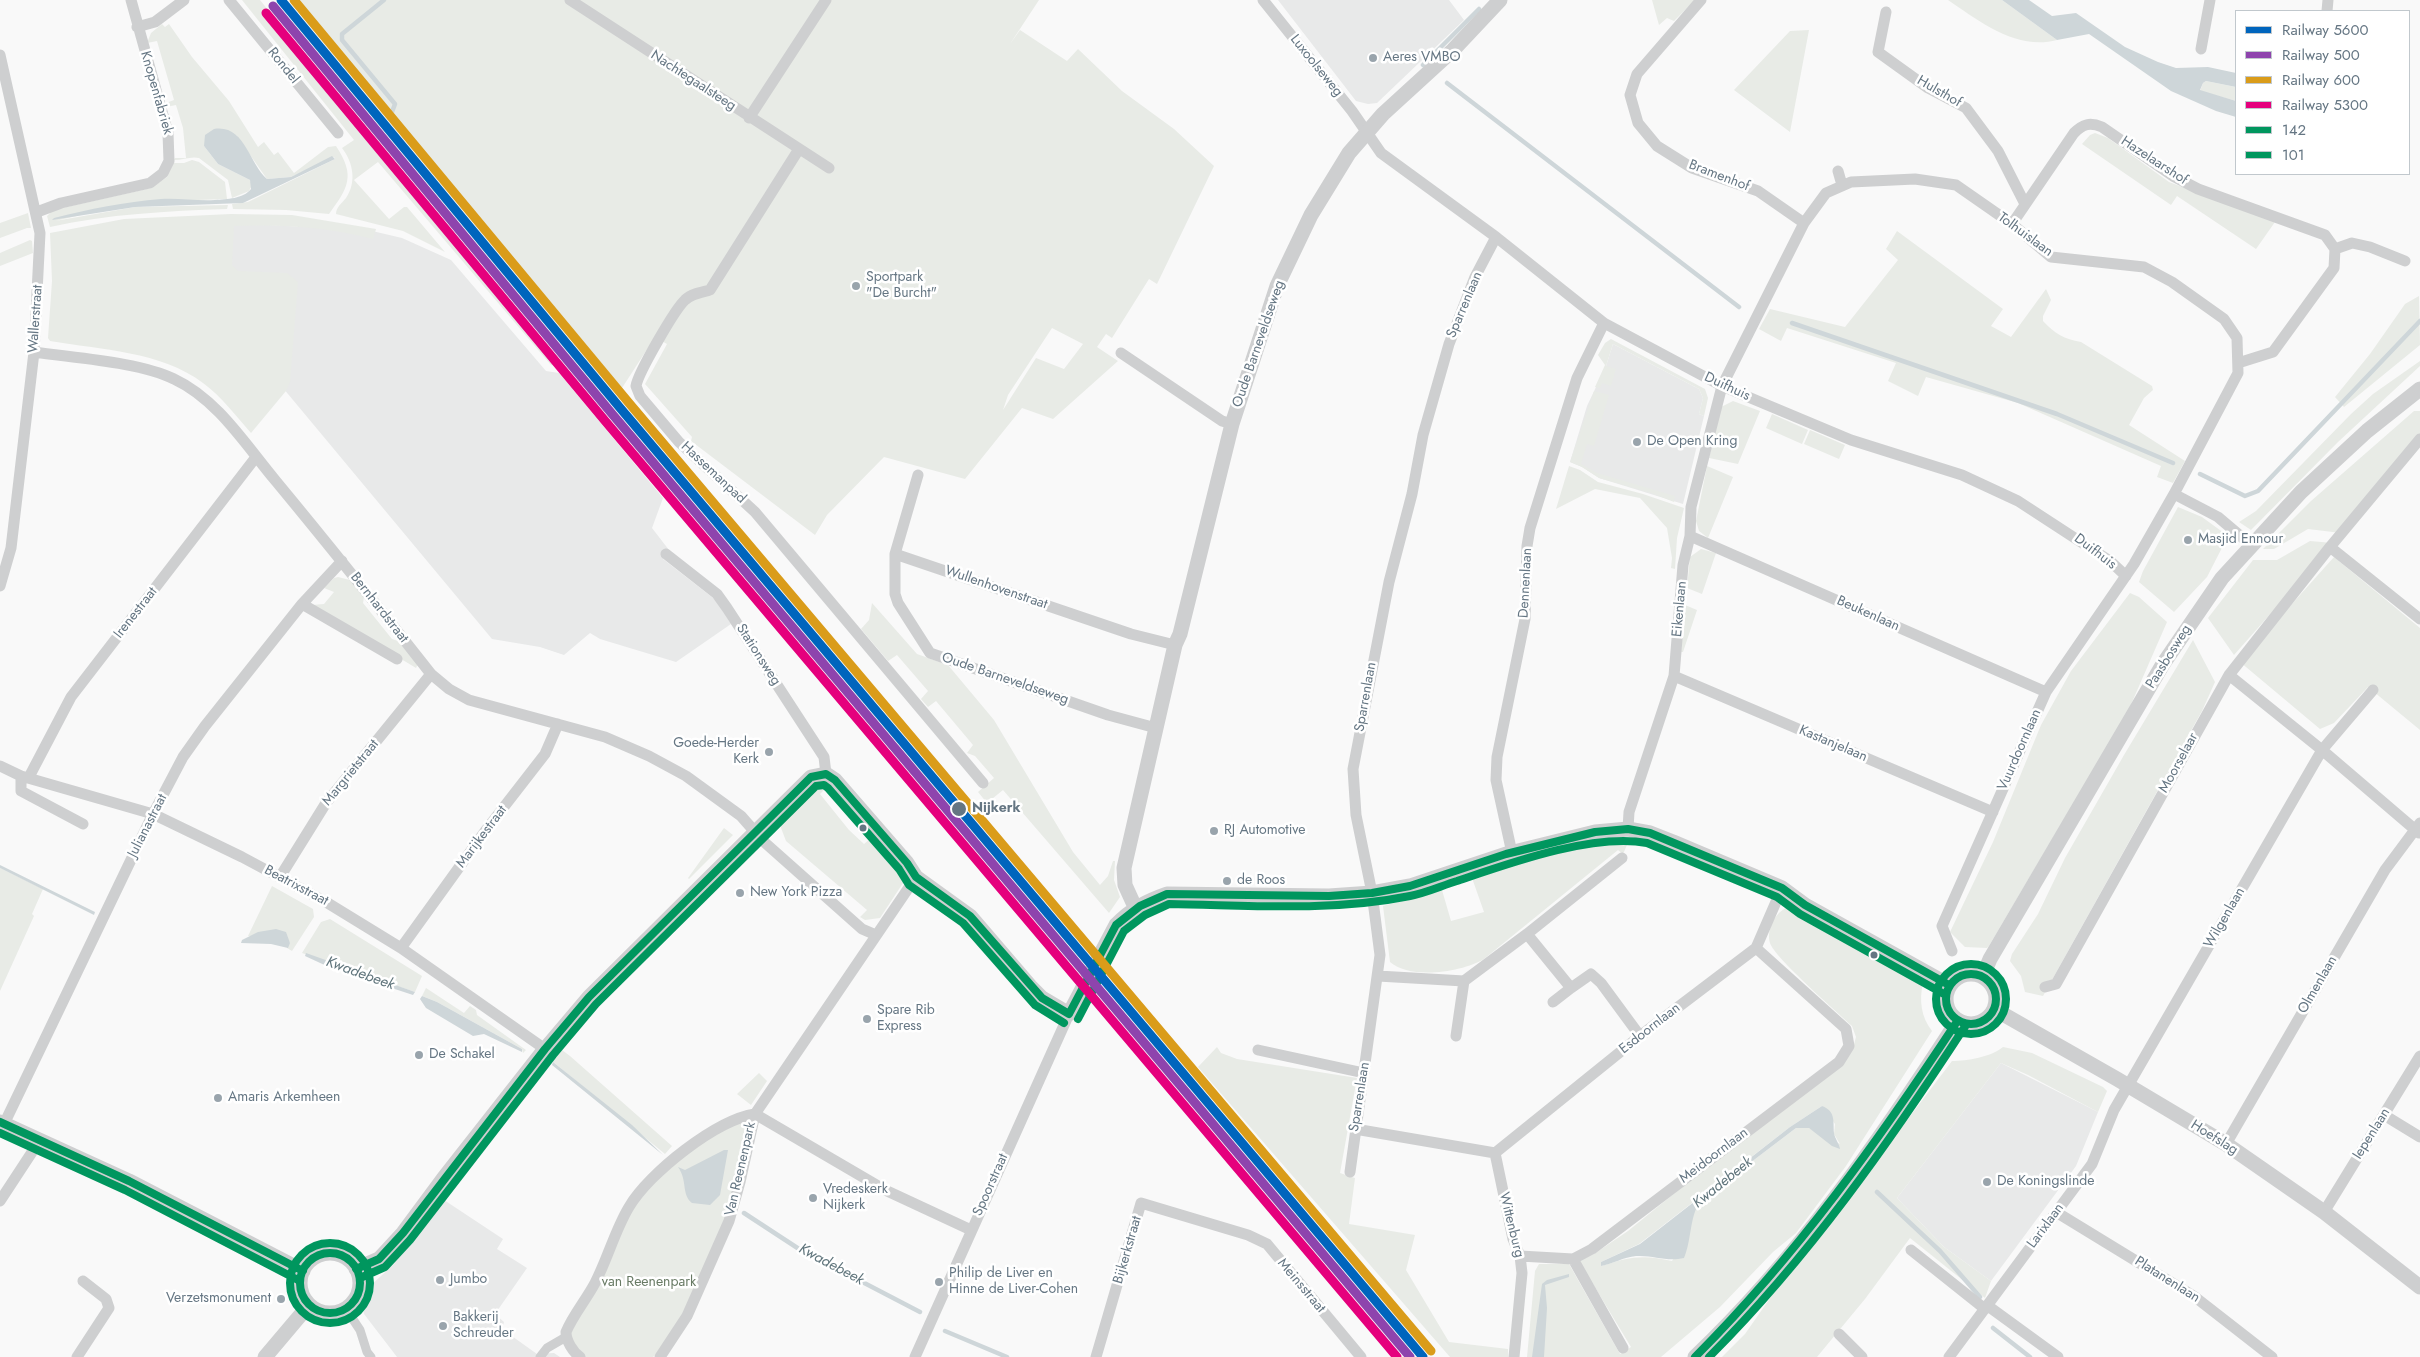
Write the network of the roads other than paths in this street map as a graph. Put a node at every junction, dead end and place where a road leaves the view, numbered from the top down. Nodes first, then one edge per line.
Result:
1 (131, 0) edge
2 (184, 0) edge
3 (229, 0) edge
4 (570, 0) edge
5 (826, 0) edge
6 (1263, 0) edge
7 (1500, 0) edge
8 (1701, 0) edge
9 (2210, 0) edge
10 (1886, 12) dead end
11 (137, 26) junction
12 (2201, 49) dead end
13 (0, 54) edge
14 (749, 118) junction
15 (338, 133) dead end
16 (1367, 133) junction
17 (800, 149) junction
18 (829, 168) dead end
19 (1838, 171) dead end
20 (1842, 185) junction
21 (2025, 204) junction
22 (37, 212) junction
23 (1804, 223) junction
24 (2012, 224) junction
25 (1496, 237) junction
26 (2335, 249) junction
27 (2405, 261) dead end
28 (1604, 322) junction
29 (34, 352) junction
30 (1121, 353) dead end
31 (2238, 363) junction
32 (1722, 386) junction
33 (2420, 388) edge
34 (1232, 424) junction
35 (2420, 439) edge
36 (256, 457) junction
37 (918, 475) dead end
38 (2174, 494) junction
39 (1690, 536) junction
40 (2251, 545) junction
41 (2330, 547) junction
42 (666, 554) dead end
43 (895, 554) junction
44 (342, 561) junction
45 (2134, 564) joint
46 (2126, 576) junction
47 (0, 586) edge
48 (302, 604) junction
49 (2420, 619) edge
50 (1175, 645) junction
51 (398, 659) dead end
52 (431, 674) junction
53 (2229, 675) junction
54 (1674, 676) junction
55 (2374, 690) dead end
56 (2046, 692) junction
57 (558, 724) junction
58 (1156, 728) junction
59 (2322, 750) junction
60 (0, 766) edge
61 (826, 774) junction
62 (25, 777) junction
63 (983, 783) dead end
64 (1993, 812) junction
65 (153, 814) junction
66 (84, 824) dead end
67 (1628, 829) junction
68 (2418, 829) edge
69 (756, 832) junction
70 (1512, 853) junction
71 (1622, 858) dead end
72 (280, 877) junction
73 (916, 877) junction
74 (1782, 888) junction
75 (1372, 893) junction
76 (1135, 908) junction
77 (1527, 934) junction
78 (876, 935) junction
79 (401, 948) junction
80 (1756, 948) junction
81 (1952, 951) dead end
82 (1378, 976) junction
83 (1983, 976) junction
84 (1464, 981) junction
85 (1949, 986) junction
86 (2044, 987) dead end
87 (1571, 988) junction
88 (1553, 1002) dead end
89 (1994, 1009) junction
90 (1069, 1014) junction
91 (1958, 1020) junction
92 (1456, 1036) dead end
93 (1640, 1036) junction
94 (545, 1049) junction
95 (1258, 1050) dead end
96 (2420, 1056) edge
97 (1364, 1073) junction
98 (2128, 1087) junction
99 (755, 1114) junction
100 (2384, 1115) junction
101 (2, 1123) edge
102 (1355, 1129) junction
103 (2420, 1137) edge
104 (40, 1140) junction
105 (2226, 1144) junction
106 (1495, 1153) junction
107 (1350, 1172) dead end
108 (0, 1201) edge
109 (2056, 1212) junction
110 (2324, 1212) junction
111 (971, 1230) junction
112 (1230, 1230) joint
113 (1911, 1250) dead end
114 (1520, 1256) junction
115 (1573, 1259) junction
116 (356, 1269) junction
117 (303, 1271) junction
118 (83, 1281) dead end
119 (2420, 1287) edge
120 (309, 1305) junction
121 (1986, 1308) junction
122 (346, 1309) junction
123 (1839, 1334) dead end
124 (566, 1337) junction
125 (1623, 1348) dead end
126 (77, 1357) edge
127 (266, 1357) edge
128 (371, 1357) edge
129 (540, 1357) edge
130 (580, 1357) edge
131 (660, 1357) edge
132 (915, 1357) edge
133 (1096, 1357) edge
134 (1361, 1357) edge
135 (1514, 1357) edge
136 (1695, 1357) edge
137 (1862, 1357) edge
138 (1948, 1357) edge
139 (2058, 1357) edge
140 (2272, 1357) edge

1 - 11 street, Knopenfabriek
2 - 11 street
3 - 15 street, Rondel
4 - 14 street, Nachtegaalsteeg
5 - 14 street, Nachtegaalsteeg
6 - 16 street, Luxoolseweg
7 - 16 street, Oude Barneveldseweg
8 - 23 street, Bramenhof
9 - 12 street
10 - 21 street, Hulsthof
11 - 22 street, Knopenfabriek
13 - 22 street, Wallerstraat
14 - 17 street
16 - 25 street, Duifhuis
16 - 34 street, Oude Barneveldseweg
17 - 18 street
17 - 63 street, Hassemanpad
19 - 20 street
20 - 23 street, Tolhuislaan
20 - 24 street, Tolhuislaan
21 - 24 street, Hazelaarshof
21 - 26 street, Hazelaarshof
22 - 29 street, Wallerstraat
23 - 32 street, Tolhuislaan
24 - 31 street, Tolhuislaan
25 - 28 street, Duifhuis
25 - 75 street, Sparrenlaan
26 - 27 street
26 - 31 street
28 - 32 street, Duifhuis
28 - 70 street, Dennenlaan
29 - 36 street, Bernhardstraat
29 - 47 street, Wallerstraat
30 - 34 street
31 - 38 street, Tolhuislaan
32 - 39 street, Eikenlaan
32 - 46 street, Duifhuis
33 - 40 street, Paasbosweg
34 - 50 street, Oude Barneveldseweg
35 - 41 street, Moorselaar
36 - 44 street, Bernhardstraat
36 - 62 street, Irenestraat
37 - 43 street
38 - 40 street
38 - 45 street, Tolhuislaan
39 - 54 street, Eikenlaan
39 - 56 street, Beukenlaan
40 - 83 street, Paasbosweg
41 - 49 street
41 - 53 street, Moorselaar
42 - 61 street, Stationsweg
43 - 50 street, Wullenhovenstraat
43 - 58 street, Oude Barneveldseweg
44 - 48 street, Julianastraat
44 - 52 street, Bernhardstraat
45 - 46 street, Vuurdoornlaan
46 - 56 street, Vuurdoornlaan
48 - 51 street, Bernhardstraat
48 - 65 street, Julianastraat
50 - 58 street, Oude Barneveldseweg
52 - 57 street, Bernhardstraat
52 - 72 street, Margrietstraat
53 - 59 street
53 - 86 street, Moorselaar
54 - 64 street, Kastanjelaan
54 - 67 street, Eikenlaan
55 - 59 street, Wilgenlaan
56 - 64 street, Vuurdoornlaan
57 - 69 street, Bernhardstraat
57 - 79 street, Marijkestraat
58 - 76 street, Oude Barneveldseweg
59 - 68 street
59 - 98 street, Wilgenlaan
60 - 62 street, Beatrixstraat
61 - 69 street
61 - 73 street
62 - 65 street, Beatrixstraat
62 - 66 street
64 - 81 street, Vuurdoornlaan
65 - 72 street, Beatrixstraat
65 - 101 street, Julianastraat
67 - 70 street
67 - 74 street
68 - 105 street, Olmenlaan
69 - 78 street, Bernhardstraat
69 - 94 street
70 - 75 street
71 - 77 street
72 - 79 street, Beatrixstraat
73 - 78 street, Van Reenenpark
73 - 90 street
74 - 80 street, Esdoornlaan
74 - 85 street
75 - 76 street
75 - 82 street, Sparrenlaan
76 - 90 street
77 - 84 street
77 - 87 street
78 - 99 street, Van Reenenpark
79 - 94 street, Beatrixstraat
80 - 93 street, Esdoornlaan
80 - 115 street, Meidoornlaan
82 - 84 street
82 - 97 street, Sparrenlaan
83 - 85 street
83 - 89 street
84 - 92 street
85 - 91 street
87 - 88 street
87 - 93 street
89 - 91 street
89 - 98 street, Hoefslag
90 - 111 street, Spoorstraat
91 - 136 street
93 - 106 street, Esdoornlaan
94 - 116 street
95 - 97 street
96 - 100 street, Iepenlaan
97 - 102 street, Sparrenlaan
98 - 105 street, Hoefslag
98 - 109 street, Larixlaan
99 - 111 street, Van Reenenpark
99 - 124 street, Van Reenenpark
99 - 131 street, Van Reenenpark
100 - 103 street
100 - 110 street, Iepenlaan
101 - 104 street
102 - 106 street
102 - 107 street, Sparrenlaan
104 - 108 street
104 - 117 street
105 - 110 street, Hoefslag
106 - 114 street, Wittenburg
109 - 121 street, Larixlaan
109 - 140 street, Platanenlaan
110 - 119 street, Hoefslag
111 - 132 street, Spoorstraat
112 - 133 street, Bijkerkstraat
112 - 134 street, Meinsstraat
113 - 121 street
114 - 115 street
114 - 135 street, Wittenburg
115 - 125 street
116 - 117 street
116 - 122 street
117 - 120 street
118 - 126 street
120 - 122 street
120 - 127 street
121 - 138 street, Larixlaan
121 - 139 street
122 - 128 street
123 - 137 street
124 - 129 street
124 - 130 street

